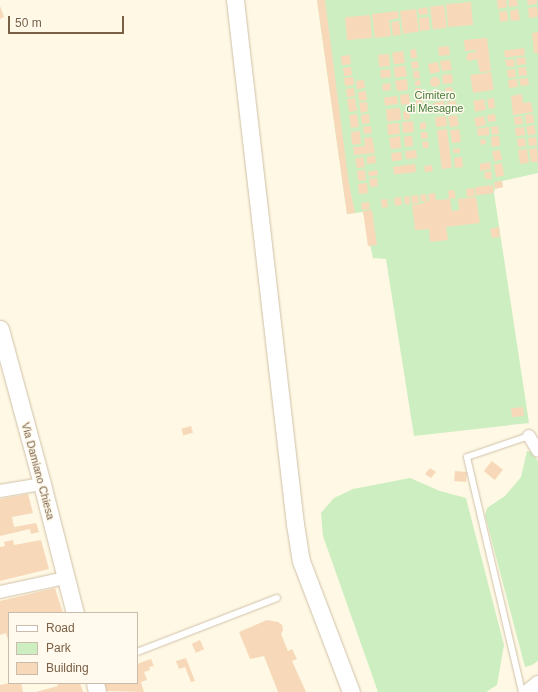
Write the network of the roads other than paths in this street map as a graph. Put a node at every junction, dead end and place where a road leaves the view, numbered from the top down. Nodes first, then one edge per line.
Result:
1 (235, 0) edge
2 (0, 329) edge
3 (529, 436) joint
4 (538, 452) edge
5 (42, 484) junction
6 (0, 491) edge
7 (65, 578) junction
8 (0, 592) edge
9 (277, 598) dead end
10 (75, 612) edge
11 (138, 652) edge
12 (538, 684) edge
13 (351, 692) edge
14 (522, 692) edge
15 (528, 692) edge

1 - 13 main road
2 - 5 main road, Via Damiano Chiesa
3 - 4 street
3 - 14 lane
5 - 6 street
5 - 7 main road, Via Damiano Chiesa
7 - 8 street
7 - 10 main road, Via Damiano Chiesa
9 - 11 lane
12 - 15 main road

